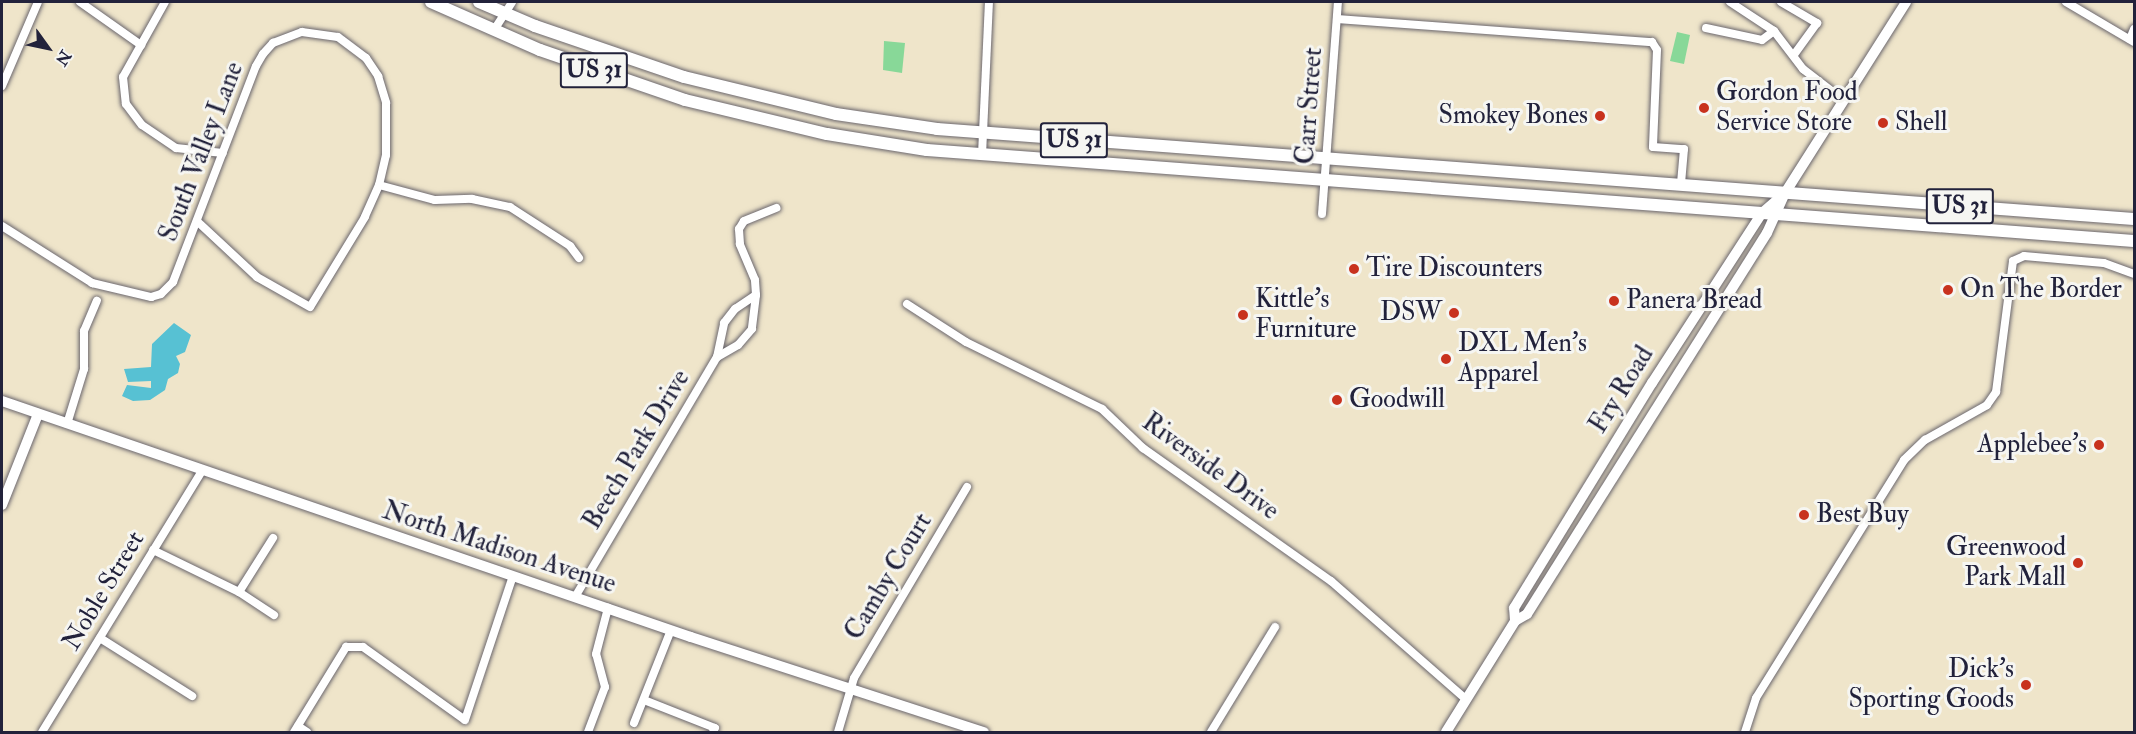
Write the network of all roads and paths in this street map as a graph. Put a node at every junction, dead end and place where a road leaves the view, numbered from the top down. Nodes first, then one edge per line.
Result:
1 (38, 2) edge
2 (80, 2) edge
3 (165, 2) edge
4 (431, 2) edge
5 (479, 2) edge
6 (989, 2) edge
7 (1338, 2) edge
8 (1730, 2) edge
9 (1781, 2) edge
10 (1906, 2) edge
11 (2066, 2) edge
12 (1742, 5) edge
13 (508, 6) edge
14 (1337, 20) junction
15 (1706, 28) dead end
16 (2134, 28) edge
17 (494, 30) junction
18 (1774, 31) junction
19 (2132, 40) edge
20 (141, 45) junction
21 (1794, 55) junction
22 (2, 86) edge
23 (1842, 99) junction
24 (983, 132) junction
25 (223, 153) junction
26 (982, 155) junction
27 (1326, 159) junction
28 (1325, 180) junction
29 (379, 185) junction
30 (1681, 185) junction
31 (1785, 193) junction
32 (777, 208) dead end
33 (1762, 213) junction
34 (1322, 214) dead end
35 (1778, 215) junction
36 (2134, 219) edge
37 (197, 221) junction
38 (2, 226) edge
39 (2134, 241) edge
40 (579, 258) dead end
41 (2134, 274) edge
42 (756, 295) junction
43 (97, 301) dead end
44 (907, 304) dead end
45 (717, 357) junction
46 (2, 401) edge
47 (38, 414) junction
48 (66, 424) junction
49 (202, 471) junction
50 (967, 486) dead end
51 (2, 505) edge
52 (273, 538) dead end
53 (153, 550) junction
54 (513, 576) junction
55 (239, 592) junction
56 (575, 597) junction
57 (608, 608) junction
58 (274, 615) dead end
59 (1515, 621) junction
60 (1275, 627) dead end
61 (671, 630) junction
62 (100, 638) junction
63 (851, 691) junction
64 (192, 696) dead end
65 (1466, 699) junction
66 (644, 700) junction
67 (634, 723) dead end
68 (296, 729) edge
69 (42, 732) edge
70 (307, 732) edge
71 (588, 732) edge
72 (713, 732) edge
73 (838, 732) edge
74 (984, 732) edge
75 (1211, 732) edge
76 (1446, 732) edge
77 (1745, 732) edge

1 - 22 street
2 - 20 street
3 - 20 street
4 - 17 main road, US 31
5 - 13 main road, US 31
6 - 24 street
7 - 14 street, Carr Street
8 - 12 street
9 - 21 street
10 - 23 street, Fry Road
11 - 19 street
12 - 18 street
13 - 17 street
13 - 24 main road, US 31
14 - 27 street, Carr Street
14 - 30 street
15 - 18 street
16 - 19 street
17 - 26 main road, US 31
18 - 21 street
20 - 25 street
21 - 23 street
23 - 31 street, Fry Road
24 - 26 street
24 - 27 main road, US 31
25 - 29 street, South Valley Lane
25 - 37 street, South Valley Lane
26 - 28 main road, US 31
27 - 28 street, Carr Street
27 - 30 main road, US 31
28 - 33 main road, US 31
28 - 34 street, Carr Street
29 - 37 street
29 - 40 street
30 - 31 main road, US 31
31 - 33 street, Fry Road
31 - 35 street, Fry Road
31 - 36 main road, US 31
32 - 42 street, Beech Park Drive
33 - 35 main road, US 31
33 - 59 street, Fry Road
35 - 39 main road, US 31
35 - 59 street, Fry Road
37 - 38 street, South Valley Lane
41 - 77 street
42 - 45 street, Beech Park Drive
42 - 45 street, Beech Park Drive
43 - 48 street
44 - 65 street, Riverside Drive
45 - 56 street, Beech Park Drive
46 - 47 street, North Madison Avenue
47 - 48 street, North Madison Avenue
47 - 51 street
48 - 49 street, North Madison Avenue
49 - 53 street, Noble Street
49 - 54 street, North Madison Avenue
50 - 63 street, Camby Court
52 - 55 street
53 - 55 street
53 - 62 street, Noble Street
54 - 56 street, North Madison Avenue
54 - 68 street
55 - 58 street
56 - 57 street, North Madison Avenue
57 - 61 street, North Madison Avenue
57 - 71 street
59 - 65 street, Fry Road
60 - 75 street
61 - 63 street, North Madison Avenue
61 - 66 street
62 - 64 street
62 - 69 street, Noble Street
63 - 73 street, Camby Court
63 - 74 street, North Madison Avenue
65 - 76 street, Fry Road
66 - 67 street
66 - 72 street
68 - 70 street

